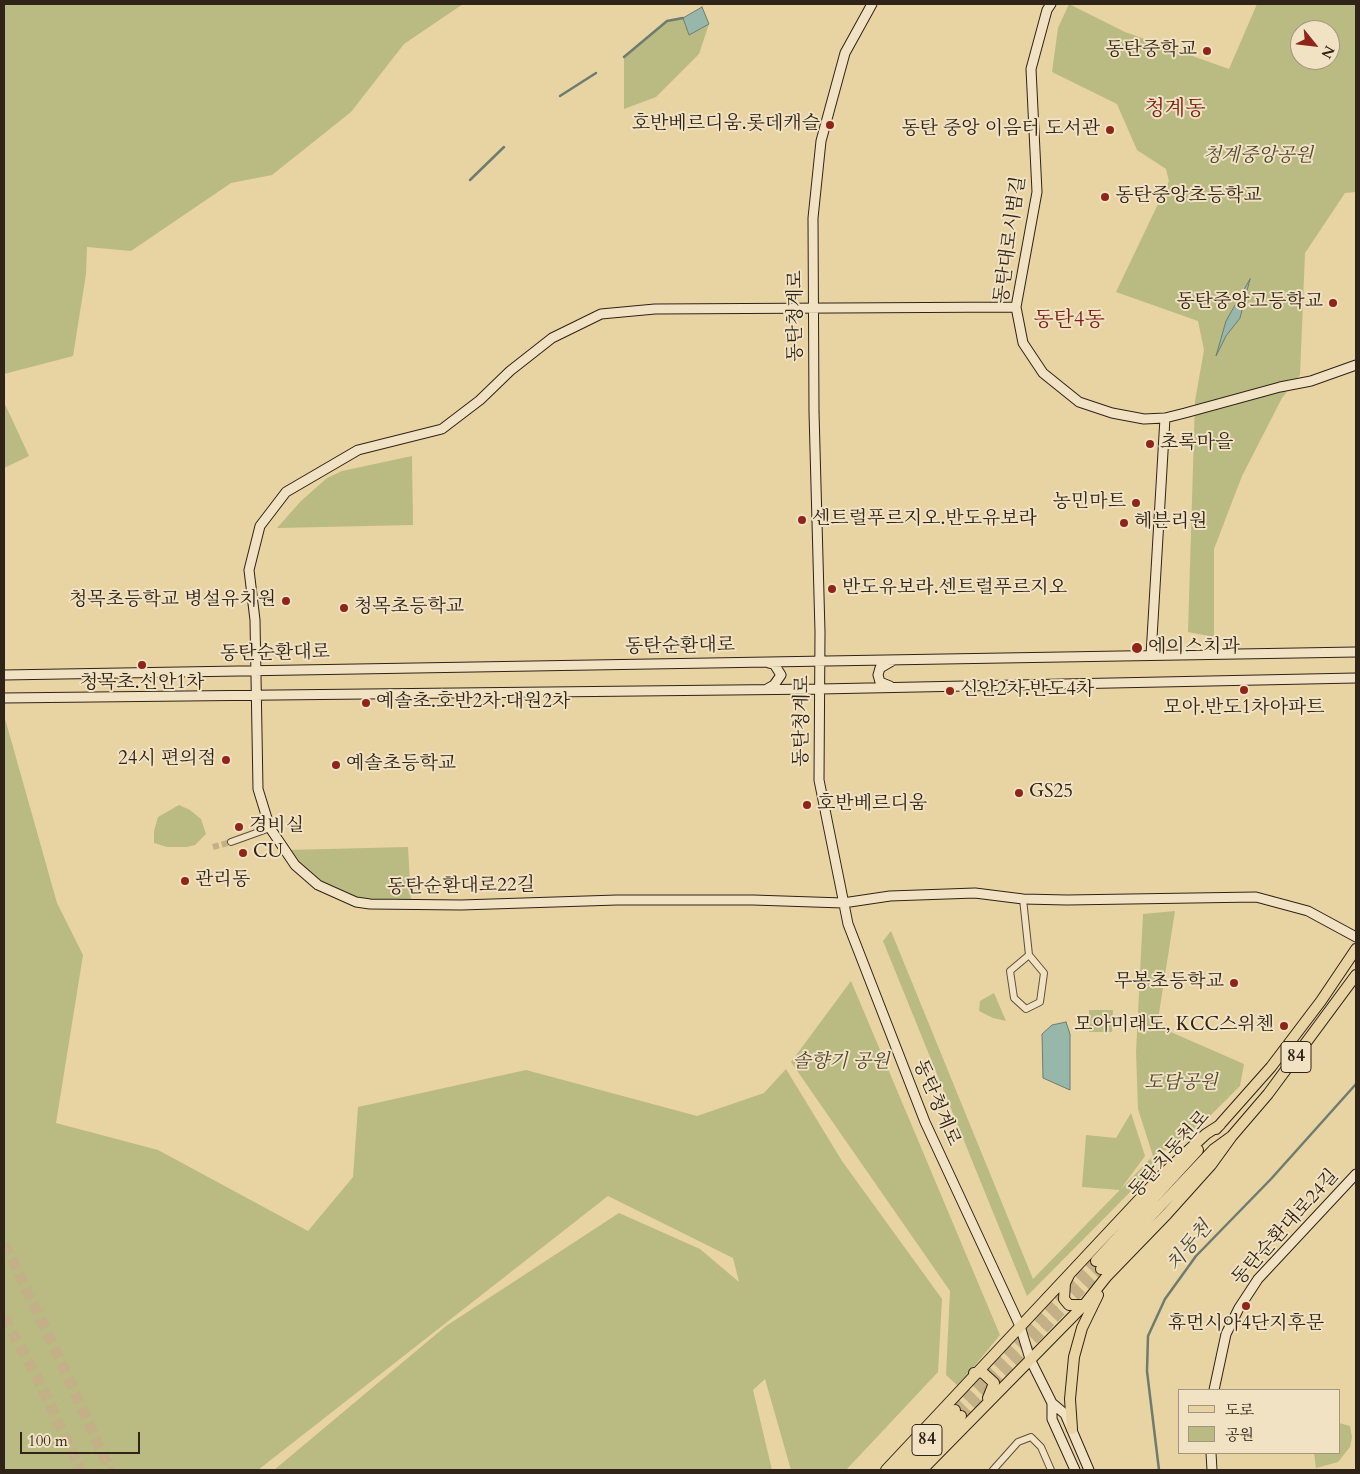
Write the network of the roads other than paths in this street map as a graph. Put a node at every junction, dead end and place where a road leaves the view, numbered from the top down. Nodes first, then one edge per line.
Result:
1 (872, 4) edge
2 (1051, 4) edge
3 (1016, 307) junction
4 (812, 308) junction
5 (1356, 365) edge
6 (1165, 418) junction
7 (1356, 652) edge
8 (1151, 656) junction
9 (894, 660) junction
10 (821, 661) junction
11 (764, 662) junction
12 (256, 670) junction
13 (4, 675) edge
14 (1356, 678) edge
15 (892, 687) junction
16 (766, 689) junction
17 (820, 689) junction
18 (257, 695) junction
19 (4, 698) edge
20 (270, 828) junction
21 (231, 842) tunnel mouth
22 (1023, 899) junction
23 (843, 903) junction
24 (1356, 937) edge
25 (1356, 949) edge
26 (1029, 955) junction
27 (1356, 975) edge
28 (1220, 1125) junction
29 (1356, 1174) edge
30 (1073, 1267) junction
31 (1102, 1269) junction
32 (1084, 1305) junction
33 (1020, 1326) junction
34 (1030, 1359) junction
35 (974, 1373) junction
36 (1214, 1389) edge
37 (986, 1403) junction
38 (1052, 1403) junction
39 (1072, 1429) junction
40 (1211, 1454) edge
41 (886, 1470) edge
42 (898, 1470) edge
43 (911, 1470) edge
44 (922, 1470) edge
45 (994, 1470) edge
46 (1051, 1470) edge
47 (1075, 1470) edge
48 (1089, 1470) edge
49 (1212, 1470) edge

1 - 4 street, 동탄청계로
2 - 3 street, 동탄대로시범길
3 - 4 street, 동탄순환대로22길
3 - 6 street, 동탄대로시범길
4 - 10 street, 동탄청계로
4 - 12 street, 동탄순환대로22길
5 - 6 street, 동탄대로시범길
6 - 8 street
7 - 8 street, 동탄순환대로
8 - 9 street, 동탄순환대로
9 - 10 street, 동탄순환대로
9 - 15 street
10 - 11 street, 동탄순환대로
10 - 17 street, 동탄청계로
11 - 12 street, 동탄순환대로
11 - 16 street
12 - 13 street, 동탄순환대로
12 - 18 street, 동탄순환대로22길
14 - 15 street
15 - 17 street
16 - 17 street
16 - 18 street
17 - 23 street, 동탄청계로
18 - 19 street
18 - 20 street, 동탄순환대로22길
20 - 21 street
20 - 23 street, 동탄순환대로22길
22 - 23 street, 동탄순환대로22길
22 - 24 street, 동탄순환대로22길
22 - 26 street
23 - 33 street, 동탄청계로
25 - 28 main road, 동탄치동천로 / 84
26 - 26 street
27 - 31 main road, 동탄치동천로 / 84
28 - 30 main road
28 - 31 main road, 동탄치동천로 / 84
29 - 36 street, 동탄순환대로24길
30 - 32 main road
30 - 33 main road
31 - 32 main road
31 - 39 main road
32 - 34 main road
33 - 34 street, 동탄청계로
33 - 35 main road
34 - 37 main road
34 - 38 street, 동탄청계로
35 - 37 main road
35 - 41 main road
37 - 44 main road
38 - 39 street, 동탄청계로
38 - 47 street, 동탄청계로
39 - 48 street, 동탄청계로
40 - 49 street
42 - 43 main road, 84
45 - 46 street

